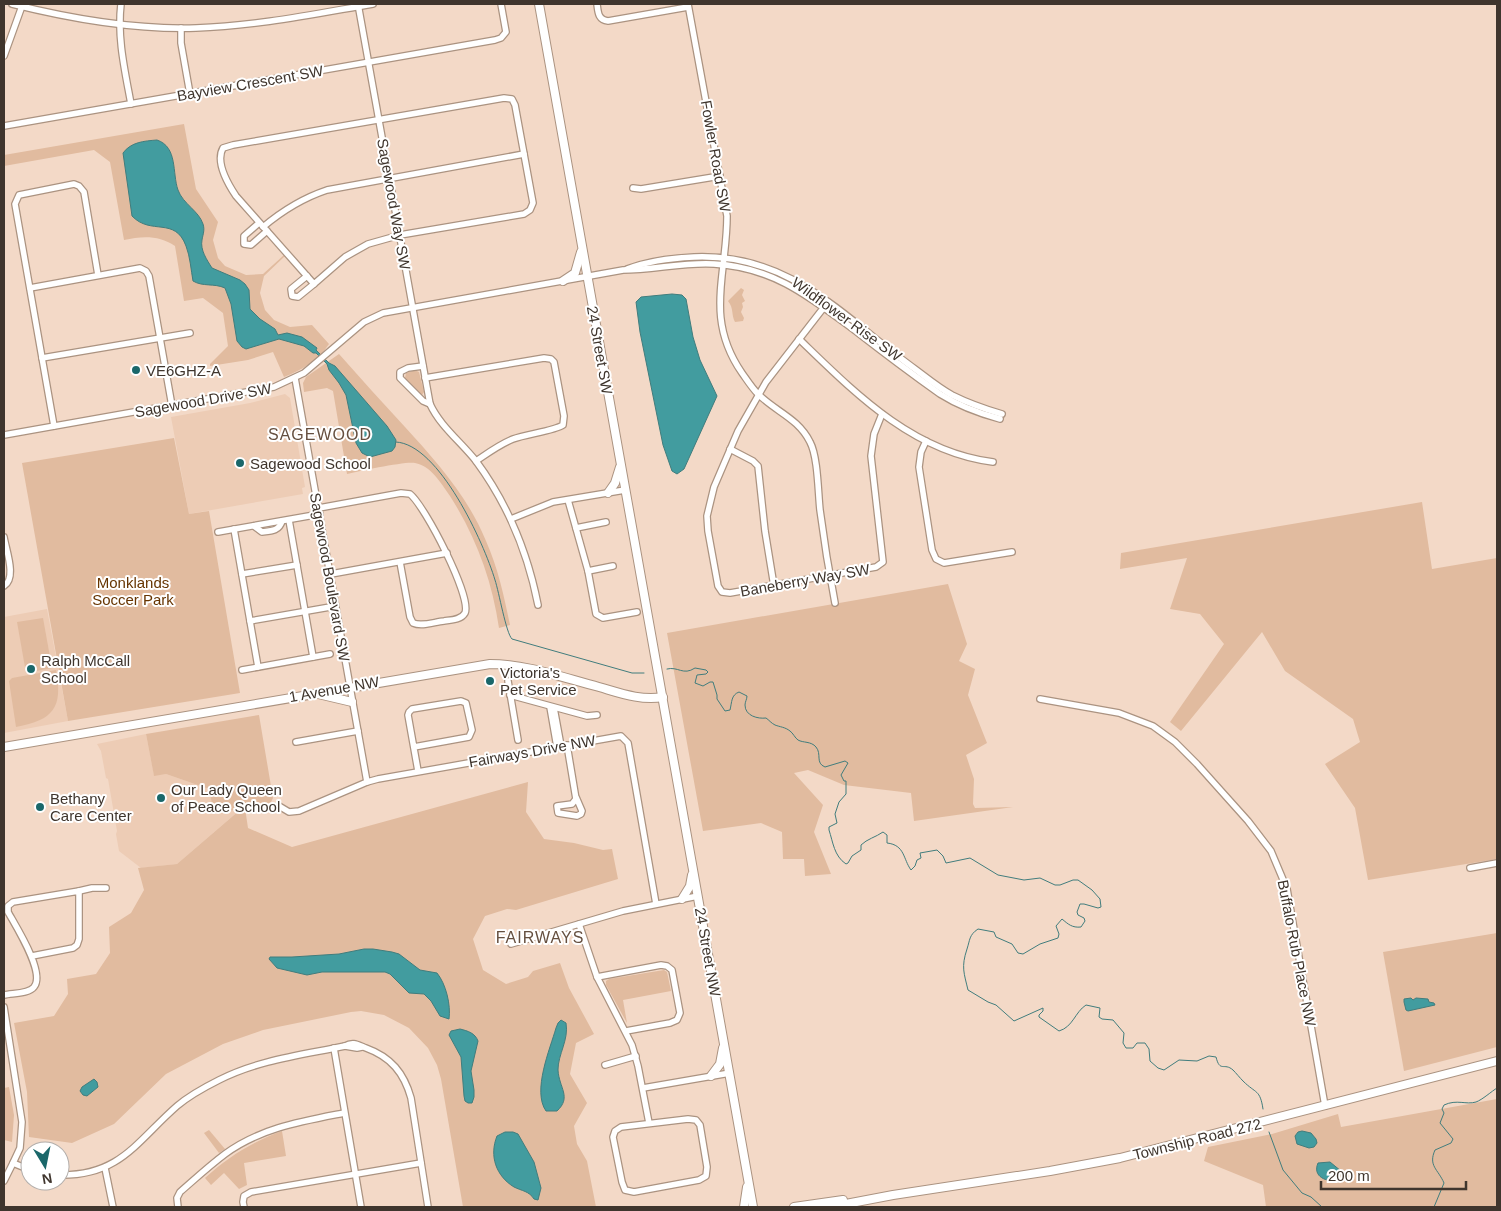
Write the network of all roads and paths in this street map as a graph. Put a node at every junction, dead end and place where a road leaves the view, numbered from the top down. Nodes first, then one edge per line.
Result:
1 (12, 4) edge
2 (121, 4) edge
3 (373, 4) edge
4 (501, 4) edge
5 (538, 4) edge
6 (597, 4) edge
7 (358, 5) edge
8 (688, 5) edge
9 (22, 6) junction
10 (119, 24) junction
11 (181, 28) junction
12 (4, 56) edge
13 (369, 63) junction
14 (190, 94) junction
15 (131, 104) junction
16 (379, 121) junction
17 (4, 125) edge
18 (524, 154) junction
19 (720, 176) junction
20 (390, 178) junction
21 (633, 188) dead end
22 (263, 227) junction
23 (400, 235) junction
24 (582, 248) junction
25 (723, 258) junction
26 (722, 264) junction
27 (623, 270) junction
28 (98, 276) junction
29 (307, 276) junction
30 (587, 277) junction
31 (563, 281) junction
32 (314, 284) junction
33 (30, 288) junction
34 (826, 305) junction
35 (413, 307) junction
36 (190, 333) dead end
37 (159, 337) junction
38 (799, 339) junction
39 (42, 358) junction
40 (423, 366) junction
41 (295, 378) junction
42 (425, 378) junction
43 (758, 395) junction
44 (430, 404) junction
45 (172, 406) junction
46 (882, 414) junction
47 (1001, 416) dead end
48 (54, 426) junction
49 (4, 435) edge
50 (926, 441) junction
51 (730, 449) junction
52 (476, 461) junction
53 (993, 462) dead end
54 (620, 465) junction
55 (625, 490) junction
56 (608, 493) junction
57 (568, 500) junction
58 (320, 511) junction
59 (511, 518) junction
60 (286, 520) junction
61 (606, 522) dead end
62 (576, 528) junction
63 (234, 530) junction
64 (218, 532) dead end
65 (4, 537) edge
66 (1012, 552) dead end
67 (447, 553) junction
68 (400, 562) junction
69 (297, 564) junction
70 (612, 566) dead end
71 (588, 571) junction
72 (242, 574) junction
73 (331, 574) junction
74 (830, 576) junction
75 (4, 586) edge
76 (774, 586) junction
77 (835, 603) dead end
78 (538, 605) dead end
79 (336, 606) junction
80 (305, 612) junction
81 (637, 612) dead end
82 (250, 621) junction
83 (330, 654) dead end
84 (313, 657) junction
85 (258, 667) junction
86 (242, 670) dead end
87 (508, 681) dead end
88 (349, 687) junction
89 (311, 693) junction
90 (510, 695) junction
91 (662, 697) junction
92 (1040, 699) dead end
93 (352, 702) junction
94 (552, 707) junction
95 (597, 715) dead end
96 (358, 731) junction
97 (518, 740) dead end
98 (296, 742) dead end
99 (562, 746) junction
100 (4, 747) edge
101 (414, 748) junction
102 (418, 771) junction
103 (367, 782) junction
104 (576, 797) junction
105 (279, 806) dead end
106 (1497, 863) edge
107 (1470, 868) dead end
108 (693, 871) junction
109 (106, 888) dead end
110 (78, 890) junction
111 (698, 896) junction
112 (682, 899) junction
113 (656, 904) junction
114 (579, 924) junction
115 (511, 944) dead end
116 (32, 956) junction
117 (597, 977) junction
118 (4, 995) edge
119 (4, 1007) edge
120 (626, 1031) junction
121 (724, 1043) junction
122 (334, 1048) junction
123 (636, 1056) junction
124 (1497, 1061) edge
125 (606, 1065) dead end
126 (730, 1073) junction
127 (711, 1076) junction
128 (642, 1088) junction
129 (1325, 1106) junction
130 (344, 1114) junction
131 (649, 1123) junction
132 (421, 1163) junction
133 (14, 1164) junction
134 (20, 1166) edge
135 (105, 1168) junction
136 (355, 1174) junction
137 (70, 1175) edge
138 (748, 1177) junction
139 (4, 1181) edge
140 (892, 1195) junction
141 (113, 1207) edge
142 (178, 1207) edge
143 (244, 1207) edge
144 (361, 1207) edge
145 (428, 1207) edge
146 (744, 1207) edge
147 (753, 1207) edge
148 (794, 1207) edge
149 (830, 1207) edge

1 - 9 street
2 - 10 street
3 - 7 street
4 - 13 street, Bayview Crescent SW
5 - 24 street, 24 Street SW
6 - 8 street
7 - 11 street
7 - 13 street, Sagewood Way SW
8 - 19 street, Fowler Road SW
9 - 10 street
9 - 12 street
10 - 11 street
10 - 15 street
11 - 14 street
13 - 14 street, Bayview Crescent SW
13 - 16 street, Sagewood Way SW
14 - 15 street, Bayview Crescent SW
15 - 17 street, Bayview Crescent SW
16 - 18 street
16 - 20 street, Sagewood Way SW
16 - 22 street
18 - 20 street
18 - 23 street
19 - 21 street
19 - 25 street, Fowler Road SW
20 - 22 street
20 - 23 street, Sagewood Way SW
22 - 29 street
23 - 32 street
23 - 35 street, Sagewood Way SW
24 - 30 street, 24 Street SW
24 - 31 street
25 - 26 street, Fowler Road SW
25 - 27 street, Wildflower Rise SW
25 - 34 street, Wildflower Rise SW
26 - 27 street, Wildflower Rise SW
26 - 34 street, Wildflower Rise SW
26 - 43 street, Fowler Road SW
27 - 30 street, Wildflower Rise SW
28 - 33 street
28 - 33 street
28 - 37 street
29 - 32 street
29 - 32 street
30 - 31 street, Sagewood Drive SW
30 - 54 street, 24 Street SW
31 - 35 street, Sagewood Drive SW
33 - 39 street
34 - 38 street, Baneberry Way SW
34 - 47 street, Wildflower Rise SW
35 - 40 street, Sagewood Way SW
35 - 41 street, Sagewood Drive SW
36 - 37 street
37 - 39 street
37 - 45 street
38 - 43 street, Baneberry Way SW
38 - 46 street
39 - 48 street
40 - 42 street, Sagewood Way SW
40 - 44 street
41 - 45 street, Sagewood Drive SW
41 - 58 street, Sagewood Boulevard SW
42 - 44 street, Sagewood Way SW
42 - 52 street
43 - 51 street, Baneberry Way SW
43 - 74 street, Fowler Road SW
44 - 52 street
45 - 48 street, Sagewood Drive SW
46 - 50 street
46 - 74 street, Baneberry Way SW
48 - 49 street, Sagewood Drive SW
50 - 53 street
50 - 66 street
51 - 76 street
51 - 76 street, Baneberry Way SW
52 - 59 street
54 - 55 street, 24 Street SW
54 - 56 street
55 - 56 street
55 - 91 street, 24 Street SW
56 - 57 street
57 - 59 street
57 - 62 street
58 - 60 street
58 - 67 street
58 - 73 street, Sagewood Boulevard SW
59 - 78 street
60 - 63 street
60 - 69 street
61 - 62 street
62 - 71 street
63 - 64 street
63 - 72 street
65 - 75 street
67 - 68 street
67 - 68 street
68 - 73 street
69 - 72 street
69 - 80 street
70 - 71 street
71 - 81 street
72 - 82 street
73 - 79 street, Sagewood Boulevard SW
74 - 76 street, Baneberry Way SW
74 - 77 street, Fowler Road SW
79 - 80 street
79 - 88 street, Sagewood Boulevard SW
80 - 82 street
80 - 84 street
82 - 85 street
83 - 84 street
84 - 85 street
85 - 86 street
87 - 90 street
88 - 89 street, 1 Avenue NW
88 - 91 street, 1 Avenue NW
88 - 93 street
89 - 93 street
89 - 100 street, 1 Avenue NW
90 - 94 street
90 - 97 street
91 - 108 street, 24 Street NW
92 - 129 street, Buffalo Rub Place NW
93 - 96 street
94 - 95 street
94 - 99 street
96 - 98 street
96 - 103 street
99 - 102 street, Fairways Drive NW
99 - 104 street
99 - 113 street, Fairways Drive NW
101 - 101 street
101 - 102 street
102 - 103 street, Fairways Drive NW
103 - 105 street, Fairways Drive NW
104 - 104 street
106 - 107 street
108 - 111 street, 24 Street NW
108 - 112 street
109 - 110 street
110 - 116 street
110 - 116 street
111 - 112 street
111 - 121 street, 24 Street NW
112 - 113 street
113 - 114 street
114 - 115 street
114 - 117 street
116 - 118 street
117 - 120 street
117 - 120 street
119 - 133 street
120 - 123 street
121 - 126 street, 24 Street NW
121 - 127 street
122 - 130 street
122 - 132 street
122 - 135 street
123 - 125 street
123 - 128 street
124 - 129 street, Township Road 272
126 - 127 street
126 - 138 street, 24 Street NW
127 - 128 street
128 - 131 street
129 - 140 street, Township Road 272
130 - 136 street
130 - 142 street
131 - 131 street
132 - 136 street
132 - 145 street
133 - 134 street
133 - 139 street
135 - 137 street
135 - 141 street
136 - 143 street
136 - 144 street
138 - 146 street
138 - 147 street, 24 Street NW
140 - 148 street
140 - 149 street

